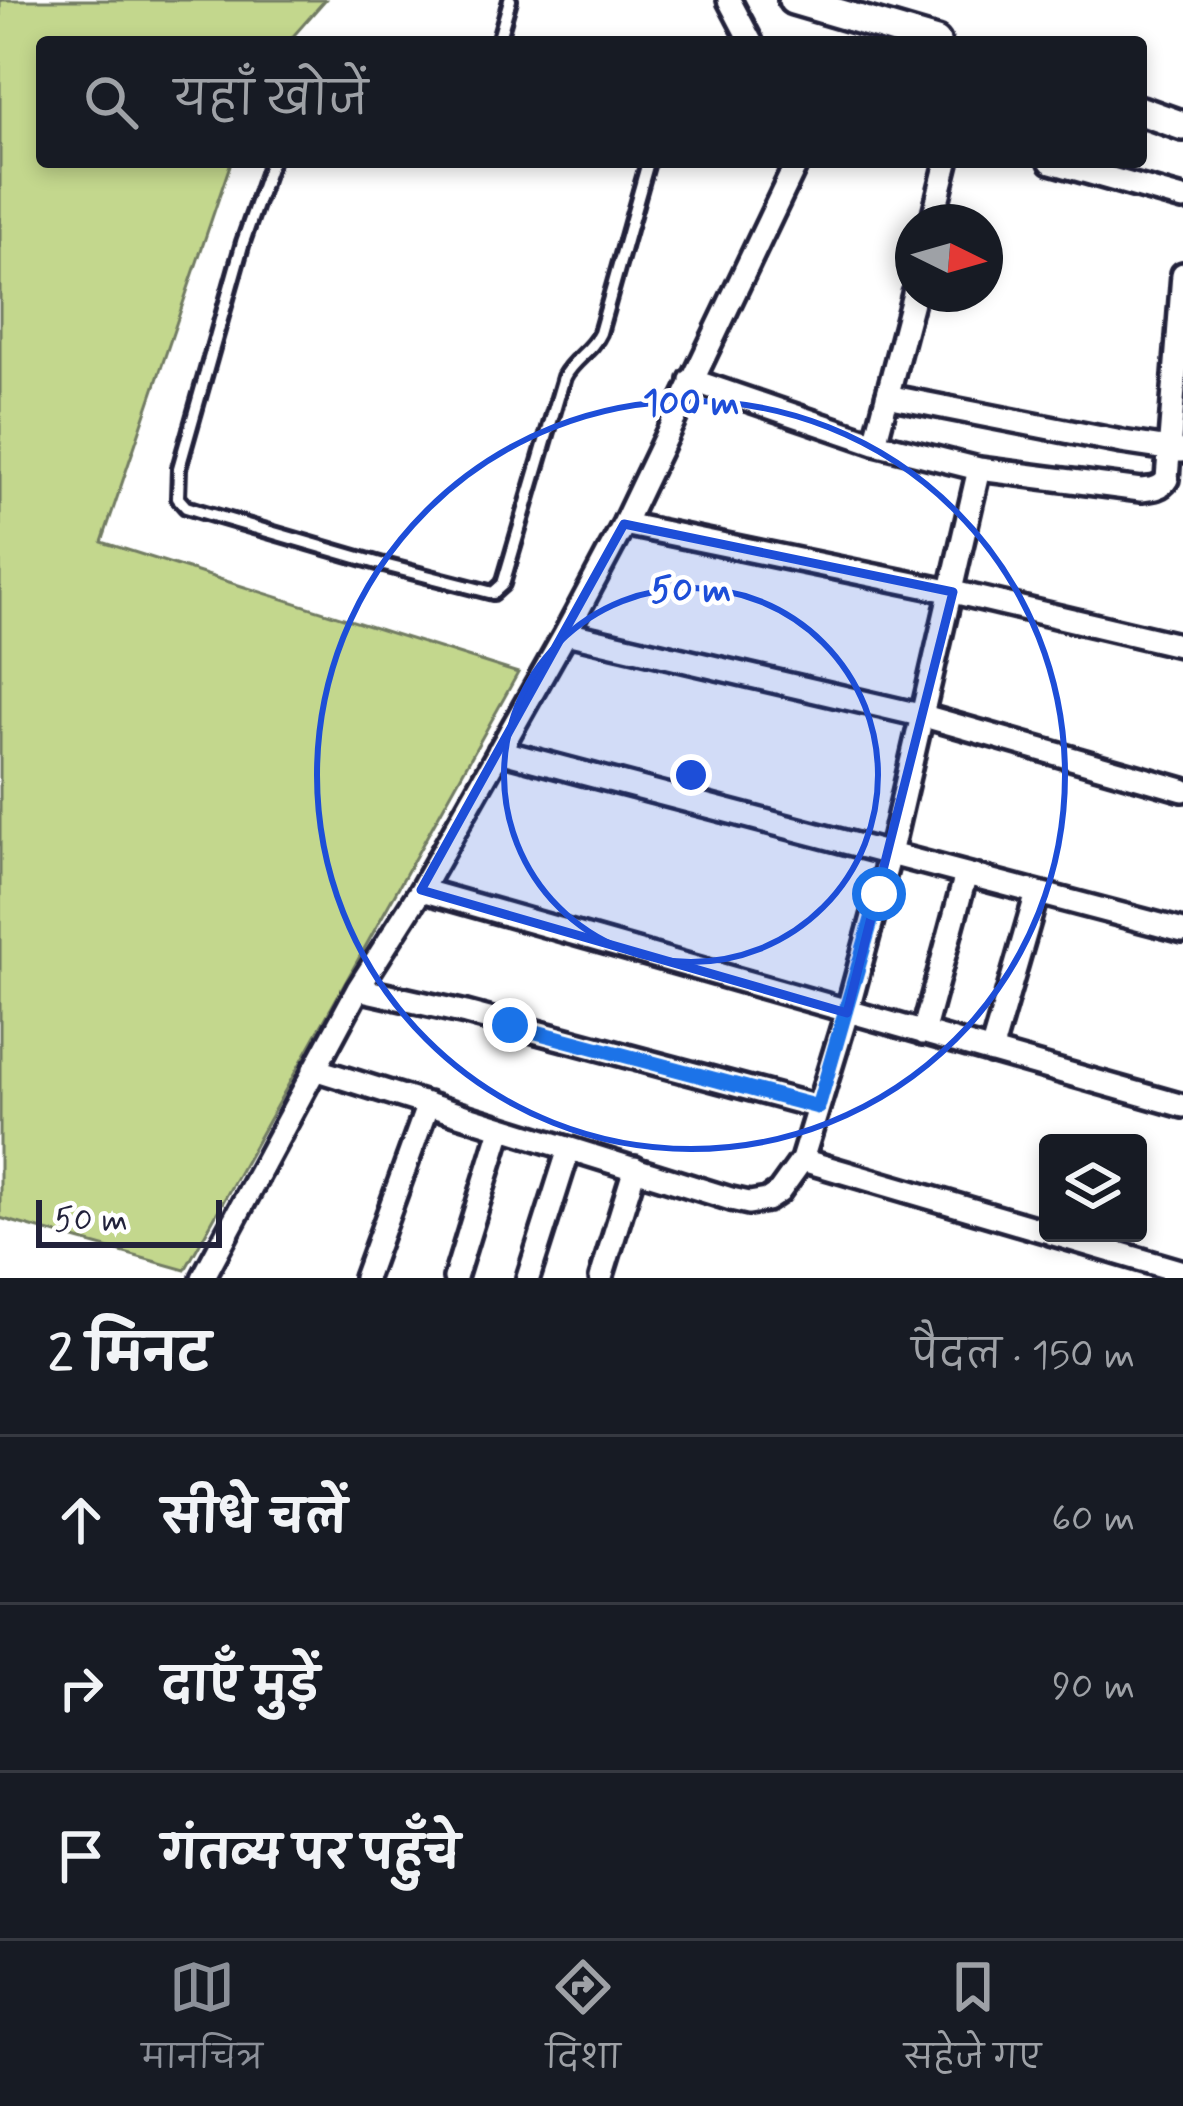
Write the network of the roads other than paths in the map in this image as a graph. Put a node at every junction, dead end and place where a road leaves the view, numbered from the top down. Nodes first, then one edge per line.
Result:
1 (510, 0) edge
2 (729, 0) edge
3 (793, 0) edge
4 (860, 32) edge
5 (500, 36) edge
6 (748, 36) edge
7 (890, 36) edge
8 (1147, 113) edge
9 (1183, 126) edge
10 (269, 168) edge
11 (646, 168) edge
12 (794, 168) edge
13 (946, 168) edge
14 (1072, 168) edge
15 (1183, 199) edge
16 (936, 204) edge
17 (1183, 274) edge
18 (909, 312) edge
19 (691, 380) junction
20 (887, 396) junction
21 (875, 443) junction
22 (1176, 450) edge
23 (979, 469) junction
24 (624, 524) junction
25 (953, 592) junction
26 (566, 633) junction
27 (1183, 646) edge
28 (924, 716) junction
29 (499, 751) junction
30 (1183, 790) edge
31 (890, 854) junction
32 (966, 874) junction
33 (421, 890) junction
34 (1037, 893) junction
35 (1183, 932) edge
36 (358, 989) junction
37 (847, 1013) junction
38 (923, 1033) junction
39 (991, 1052) junction
40 (314, 1069) junction
41 (428, 1104) junction
42 (1183, 1106) edge
43 (818, 1107) junction
44 (501, 1129) junction
45 (569, 1149) junction
46 (802, 1160) junction
47 (635, 1168) junction
48 (1039, 1230) edge
49 (1080, 1242) edge
50 (1183, 1272) edge
51 (203, 1278) edge
52 (365, 1278) edge
53 (455, 1278) edge
54 (528, 1278) edge
55 (601, 1278) edge

1 - 5 lane
2 - 6 street
3 - 4 street
4 - 7 street
8 - 9 street
10 - 11 lane
12 - 19 street
13 - 16 street
14 - 15 street
17 - 22 street
18 - 20 street
19 - 21 street
19 - 24 street
20 - 21 street
20 - 22 street
21 - 23 street
22 - 23 street
23 - 25 street
24 - 25 street
24 - 26 street
25 - 27 street
25 - 28 street
26 - 28 street
26 - 29 street
28 - 30 street
28 - 31 street
29 - 31 street
29 - 33 street
31 - 32 street
31 - 37 street
32 - 34 street
32 - 38 street
33 - 36 street
33 - 37 street
34 - 35 street
34 - 39 street
36 - 40 street
36 - 43 street
37 - 38 street
37 - 43 street
38 - 39 street
39 - 42 street
40 - 41 street
40 - 51 street
41 - 44 street
41 - 52 street
43 - 46 street
44 - 45 street
44 - 53 street
45 - 47 street
45 - 54 street
46 - 47 street
46 - 48 street
47 - 55 street
49 - 50 street

